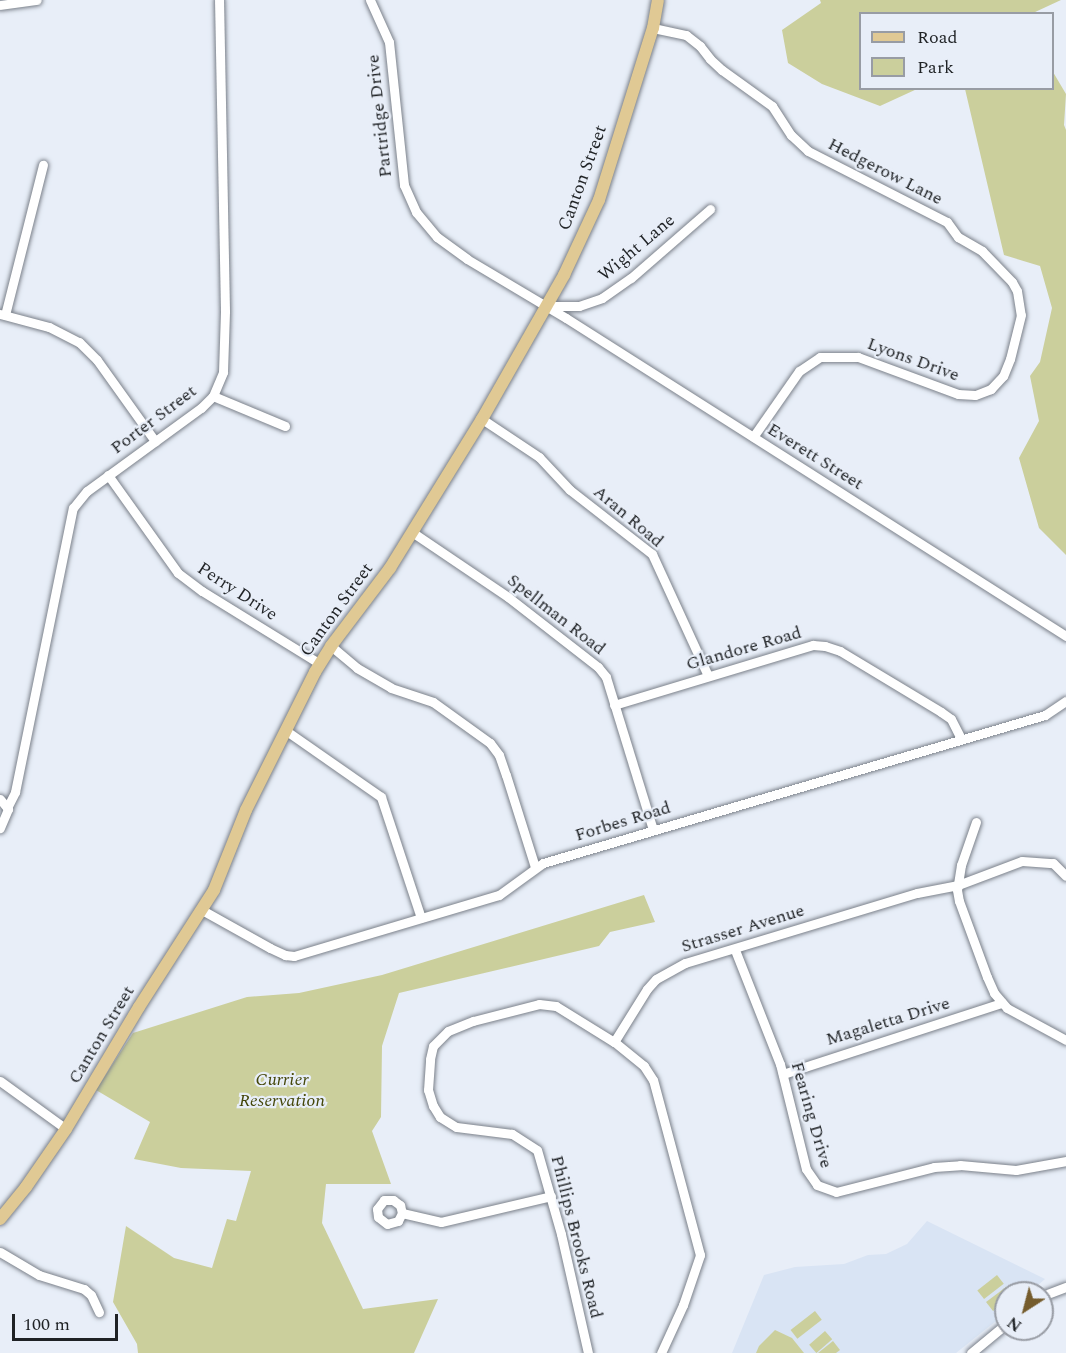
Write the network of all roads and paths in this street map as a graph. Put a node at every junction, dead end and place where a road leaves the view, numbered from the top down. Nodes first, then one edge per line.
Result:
1 (37, 0) edge
2 (219, 0) edge
3 (370, 0) edge
4 (658, 0) edge
5 (0, 5) edge
6 (653, 28) junction
7 (43, 165) dead end
8 (710, 209) dead end
9 (546, 306) junction
10 (3, 314) edge
11 (1010, 359) joint
12 (213, 396) junction
13 (482, 419) junction
14 (285, 426) dead end
15 (753, 437) junction
16 (155, 441) junction
17 (108, 475) junction
18 (412, 532) junction
19 (1066, 636) edge
20 (331, 646) junction
21 (320, 664) junction
22 (708, 676) junction
23 (1066, 700) edge
24 (614, 705) junction
25 (285, 730) junction
26 (962, 739) junction
27 (0, 799) edge
28 (8, 806) junction
29 (976, 822) dead end
30 (0, 828) edge
31 (652, 830) junction
32 (535, 867) junction
33 (1066, 876) edge
34 (958, 885) junction
35 (202, 910) junction
36 (421, 918) junction
37 (735, 950) junction
38 (1002, 1003) junction
39 (1066, 1040) edge
40 (614, 1042) junction
41 (783, 1074) junction
42 (0, 1081) edge
43 (66, 1129) junction
44 (1066, 1161) edge
45 (551, 1196) junction
46 (402, 1213) dead end
47 (0, 1219) edge
48 (0, 1252) edge
49 (99, 1312) dead end
50 (994, 1334) edge
51 (588, 1353) edge
52 (661, 1353) edge
53 (971, 1353) edge

1 - 5 street
2 - 12 street, Porter Street
3 - 9 street, Partridge Drive
4 - 6 main road, Canton Street
6 - 9 main road, Canton Street
6 - 11 street, Hedgerow Lane
7 - 10 street
8 - 9 street, Wight Lane
9 - 13 main road, Canton Street
9 - 15 street, Everett Street
10 - 16 street
11 - 15 street, Lyons Drive
12 - 14 street
12 - 16 street, Porter Street
13 - 18 main road, Canton Street
13 - 22 street, Aran Road
15 - 19 street, Everett Street
16 - 17 street, Porter Street
17 - 21 street, Perry Drive
17 - 28 street, Porter Street
18 - 20 main road, Canton Street
18 - 24 street, Spellman Road
20 - 21 main road, Canton Street
20 - 32 street
21 - 25 main road, Canton Street
22 - 24 street, Glandore Road
22 - 26 street, Glandore Road
23 - 26 street, Forbes Road
24 - 31 street, Spellman Road
25 - 35 main road, Canton Street
25 - 36 street
26 - 31 street, Forbes Road
27 - 28 street
28 - 30 street, Porter Street
29 - 34 street
31 - 32 street, Forbes Road
32 - 36 street, Forbes Road
33 - 34 street, Strasser Avenue
34 - 37 street, Strasser Avenue
34 - 38 street
35 - 36 street, Forbes Road
35 - 43 main road, Canton Street
37 - 40 street, Strasser Avenue
37 - 41 street, Fearing Drive
38 - 39 street
38 - 41 street, Magaletta Drive
40 - 45 street, Phillips Brooks Road
40 - 52 street
41 - 44 street, Fearing Drive
42 - 43 street
43 - 47 main road, Canton Street
45 - 46 street
45 - 51 street, Phillips Brooks Road
48 - 49 street
50 - 53 street

